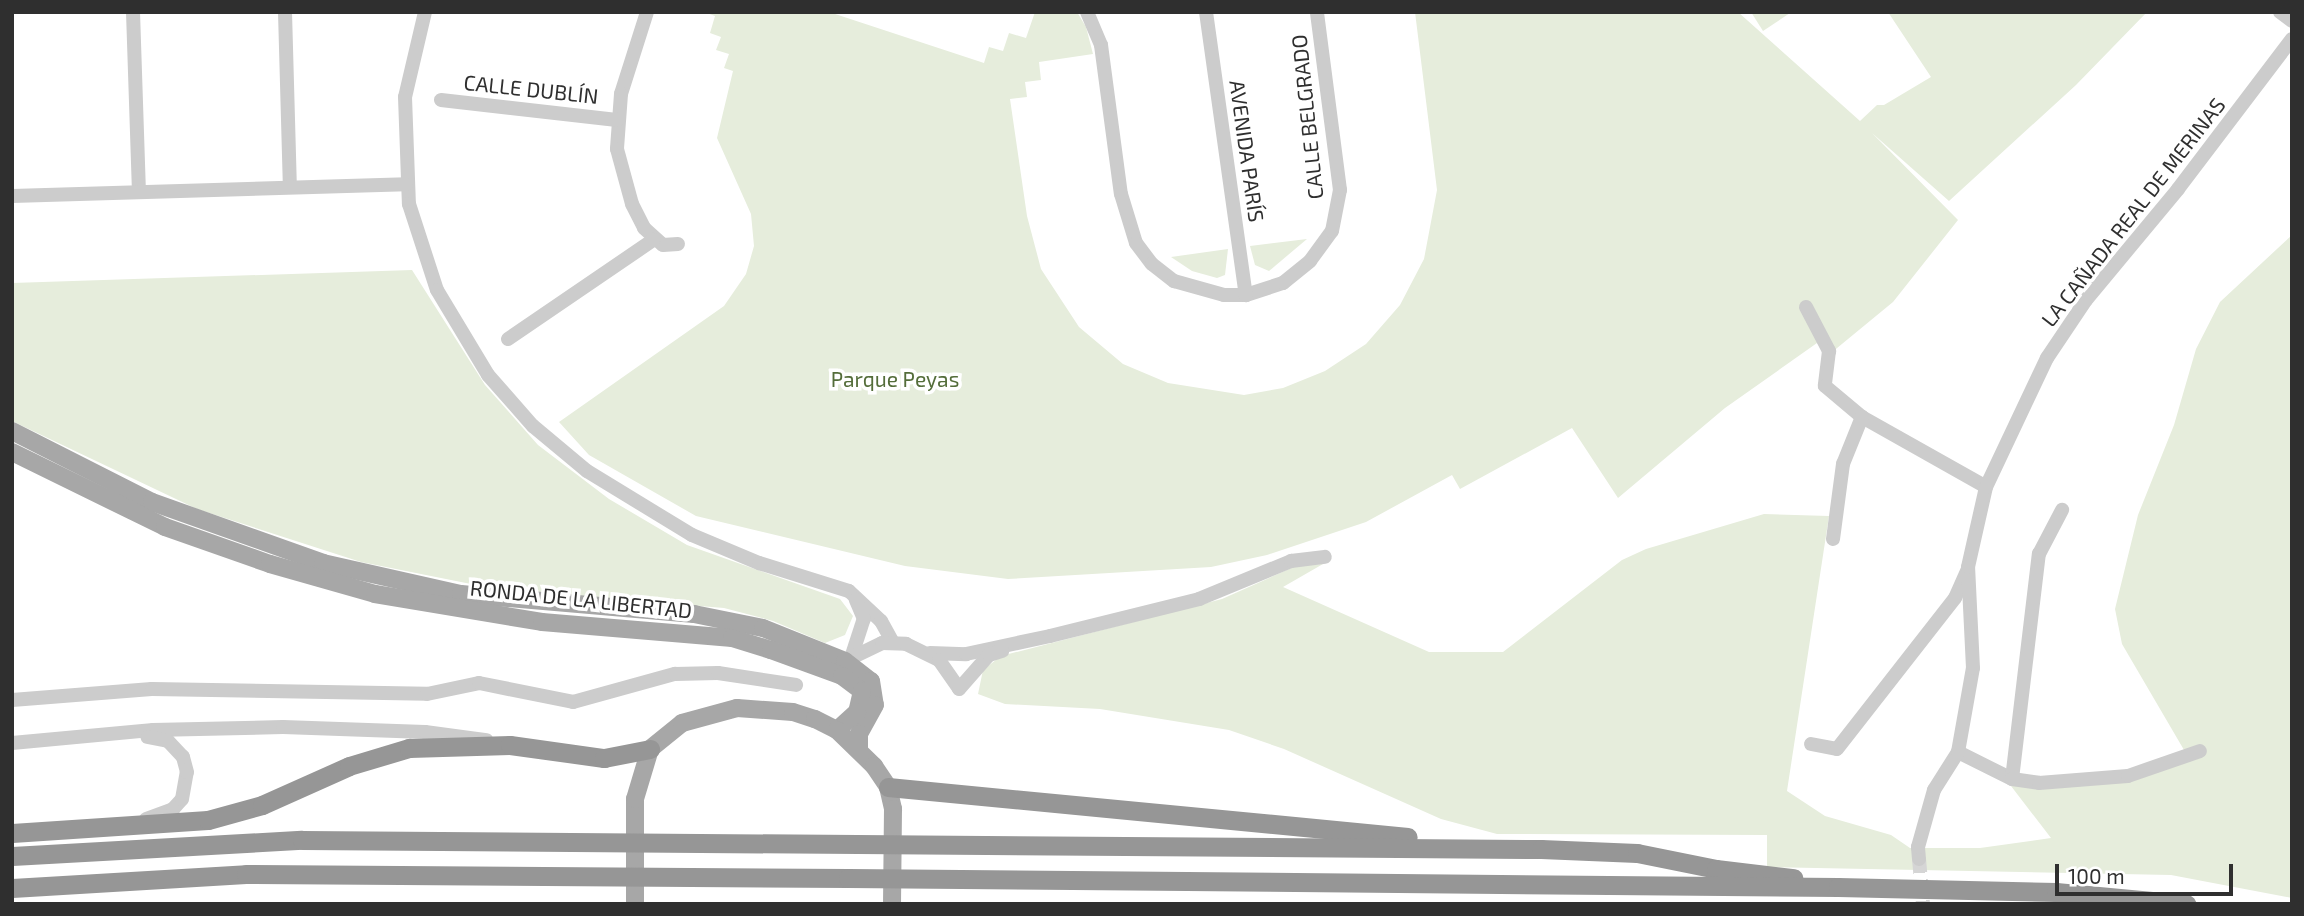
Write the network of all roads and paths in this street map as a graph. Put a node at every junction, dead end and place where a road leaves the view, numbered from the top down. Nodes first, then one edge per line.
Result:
1 (133, 12) edge
2 (285, 12) edge
3 (425, 12) edge
4 (648, 12) edge
5 (1087, 12) edge
6 (1206, 12) edge
7 (1317, 12) edge
8 (2280, 12) edge
9 (2292, 21) edge
10 (2292, 39) edge
11 (441, 100) dead end
12 (617, 120) junction
13 (407, 184) junction
14 (290, 186) junction
15 (139, 192) junction
16 (12, 197) edge
17 (653, 240) junction
18 (678, 244) dead end
19 (1246, 295) junction
20 (1806, 307) dead end
21 (508, 339) dead end
22 (1862, 417) junction
23 (12, 431) edge
24 (12, 452) edge
25 (1986, 487) junction
26 (2062, 510) dead end
27 (1833, 539) dead end
28 (1325, 557) dead end
29 (1968, 567) junction
30 (849, 591) junction
31 (1050, 636) junction
32 (893, 643) junction
33 (930, 653) junction
34 (848, 658) junction
35 (796, 685) dead end
36 (12, 700) edge
37 (837, 730) junction
38 (86, 737) junction
39 (12, 743) edge
40 (1811, 744) dead end
41 (510, 745) junction
42 (650, 749) junction
43 (859, 750) junction
44 (2200, 751) dead end
45 (1958, 752) junction
46 (2012, 779) junction
47 (888, 787) junction
48 (107, 826) junction
49 (12, 833) edge
50 (1541, 849) junction
51 (12, 856) edge
52 (1919, 859) tunnel mouth
53 (1838, 887) junction
54 (12, 888) edge
55 (635, 904) edge
56 (892, 904) edge
57 (2186, 904) edge

1 - 15 street
2 - 14 street
3 - 13 street
4 - 12 street
5 - 19 street
6 - 19 street, AVENIDA PARÍS
7 - 19 street, CALLE BELGRADO
8 - 9 street
10 - 25 street, LA CAÑADA REAL DE MERINAS
11 - 12 street, CALLE DUBLÍN
12 - 17 street
13 - 14 street
13 - 30 street
14 - 15 street
15 - 16 street
17 - 18 street
17 - 21 street
20 - 22 street
22 - 25 street
22 - 27 street
23 - 34 main road, RONDA DE LA LIBERTAD
24 - 37 main road, RONDA DE LA LIBERTAD
25 - 29 street, LA CAÑADA REAL DE MERINAS
26 - 46 street
28 - 31 street
29 - 40 street
29 - 45 street, LA CAÑADA REAL DE MERINAS
30 - 32 street
30 - 34 street
31 - 33 street
31 - 33 street
32 - 33 street
32 - 34 street
34 - 43 main road, RONDA DE LA LIBERTAD
35 - 36 street
37 - 42 main road
37 - 43 main road
38 - 39 street
38 - 41 street
38 - 48 street
41 - 42 highway
41 - 48 highway
42 - 55 main road
43 - 47 main road
44 - 46 street
45 - 46 street
45 - 52 street, LA CAÑADA REAL DE MERINAS
47 - 50 highway
47 - 56 main road
48 - 49 highway
50 - 51 highway
50 - 53 highway
53 - 54 highway
53 - 57 highway

